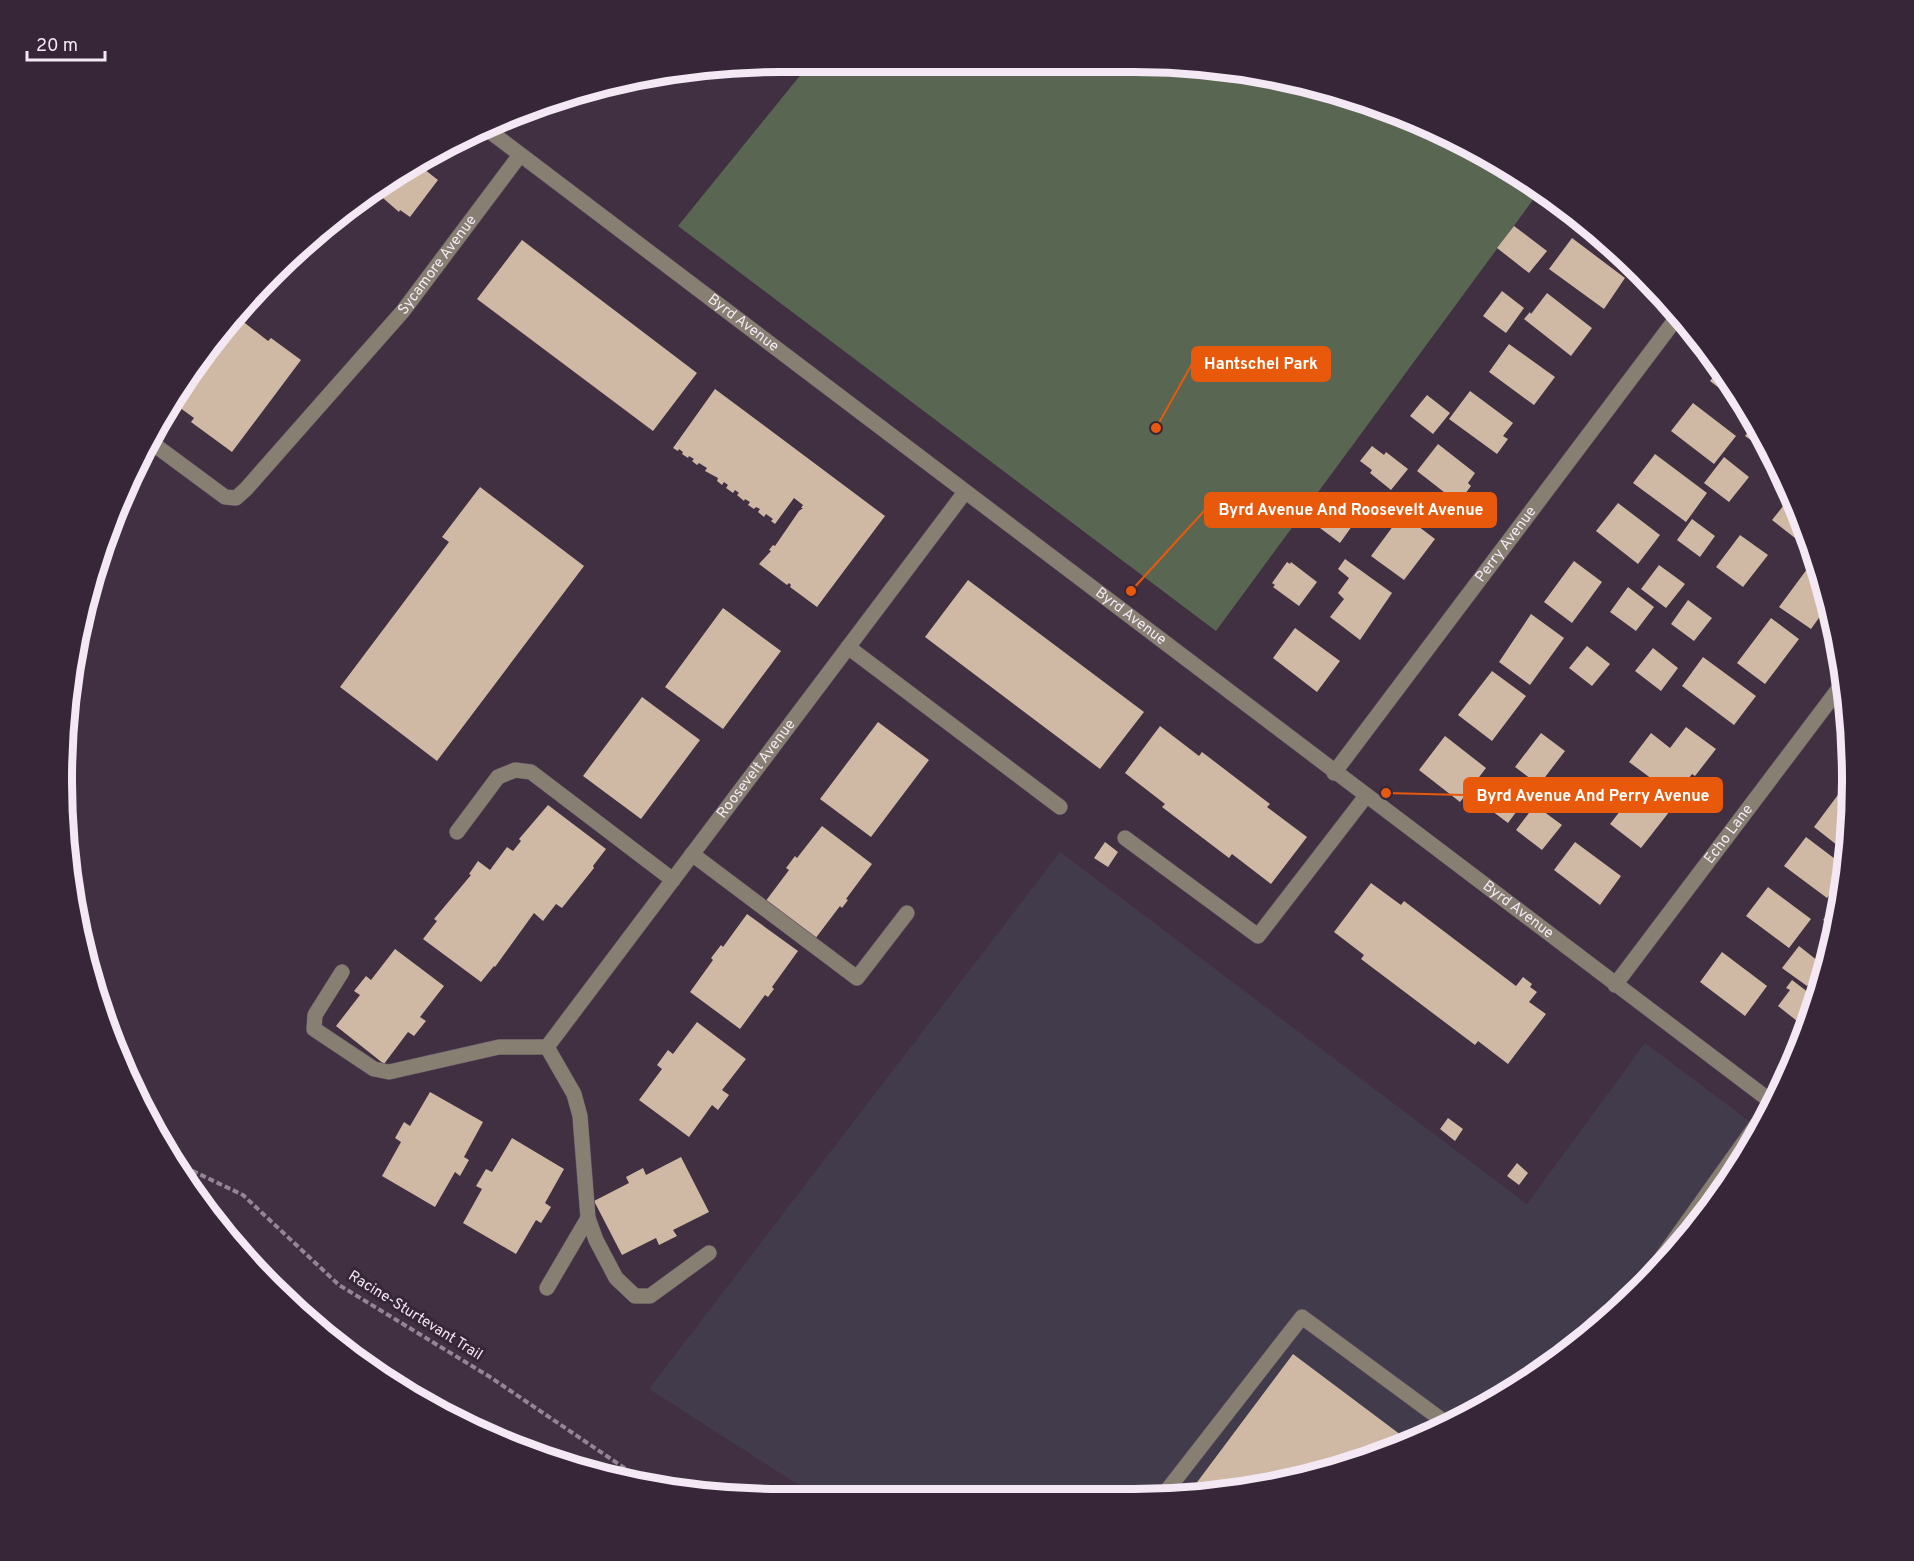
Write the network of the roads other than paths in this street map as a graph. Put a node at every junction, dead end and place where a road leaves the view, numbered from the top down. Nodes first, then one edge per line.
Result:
1 (492, 133) edge
2 (520, 155) junction
3 (1673, 322) edge
4 (157, 445) edge
5 (965, 492) junction
6 (848, 647) junction
7 (1836, 692) edge
8 (1334, 773) junction
9 (1366, 796) junction
10 (1060, 807) dead end
11 (457, 832) dead end
12 (1125, 838) dead end
13 (692, 854) junction
14 (673, 880) junction
15 (907, 913) dead end
16 (342, 972) dead end
17 (1615, 985) junction
18 (547, 1047) junction
19 (1766, 1099) edge
20 (1735, 1155) edge
21 (588, 1218) junction
22 (1679, 1232) edge
23 (709, 1253) dead end
24 (547, 1288) dead end
25 (1440, 1419) edge
26 (1169, 1487) edge

1 - 2 street, Byrd Avenue
2 - 4 street, Sycamore Avenue
2 - 5 street, Byrd Avenue
3 - 8 street, Perry Avenue
5 - 6 street, Roosevelt Avenue
5 - 8 street, Byrd Avenue
6 - 10 street
6 - 13 street, Roosevelt Avenue
7 - 17 street, Echo Lane
8 - 9 street, Byrd Avenue
9 - 12 street
9 - 17 street, Byrd Avenue
11 - 14 street
13 - 14 street, Roosevelt Avenue
13 - 15 street
14 - 18 street, Roosevelt Avenue
16 - 18 street
17 - 19 street, Byrd Avenue
18 - 21 street
20 - 22 street
21 - 23 street
21 - 24 street
25 - 26 street

